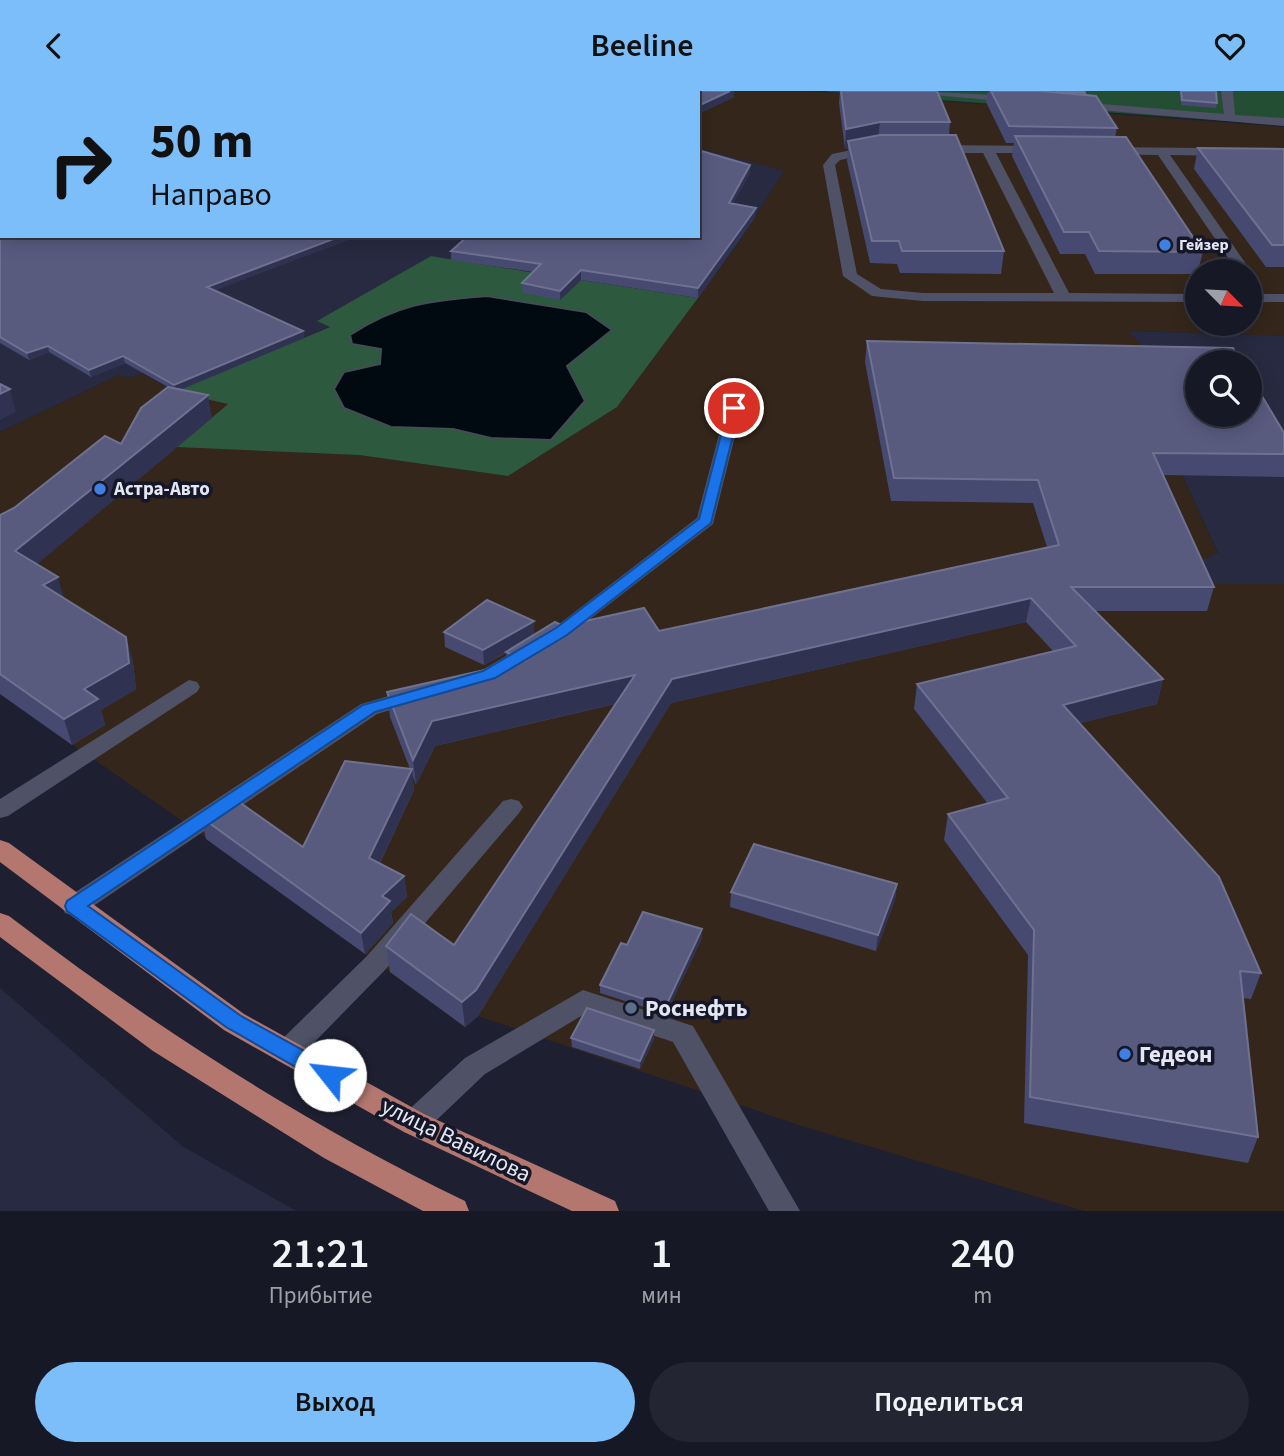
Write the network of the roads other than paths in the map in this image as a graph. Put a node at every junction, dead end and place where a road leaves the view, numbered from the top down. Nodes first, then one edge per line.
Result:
1 (922, 91) edge
2 (1227, 91) edge
3 (1009, 95) edge
4 (1022, 100) edge
5 (1064, 104) edge
6 (1230, 118) junction
7 (1284, 122) edge
8 (892, 149) edge
9 (920, 149) edge
10 (988, 150) junction
11 (1055, 150) edge
12 (1094, 151) edge
13 (1161, 152) junction
14 (1284, 153) edge
15 (1236, 259) edge
16 (1064, 298) junction
17 (1185, 298) edge
18 (1262, 298) edge
19 (1284, 298) edge
20 (734, 408) dead end
21 (462, 682) edge
22 (188, 687) dead end
23 (436, 690) edge
24 (511, 807) dead end
25 (0, 810) edge
26 (0, 849) edge
27 (74, 906) junction
28 (0, 923) edge
29 (287, 1052) junction
30 (414, 1123) junction
31 (454, 1211) edge
32 (604, 1211) edge
33 (785, 1211) edge

1 - 3 lane
2 - 6 lane
3 - 4 lane
5 - 6 lane
6 - 7 lane
8 - 16 lane
9 - 10 lane
10 - 11 lane
10 - 16 lane
12 - 13 lane
13 - 14 lane
13 - 15 lane
16 - 17 lane
18 - 19 lane
20 - 21 lane
22 - 25 lane
23 - 27 lane
24 - 29 lane
26 - 27 main road, улица Вавилова
27 - 29 main road, улица Вавилова
28 - 31 main road
29 - 30 main road, улица Вавилова
30 - 32 main road, улица Вавилова
30 - 33 lane

